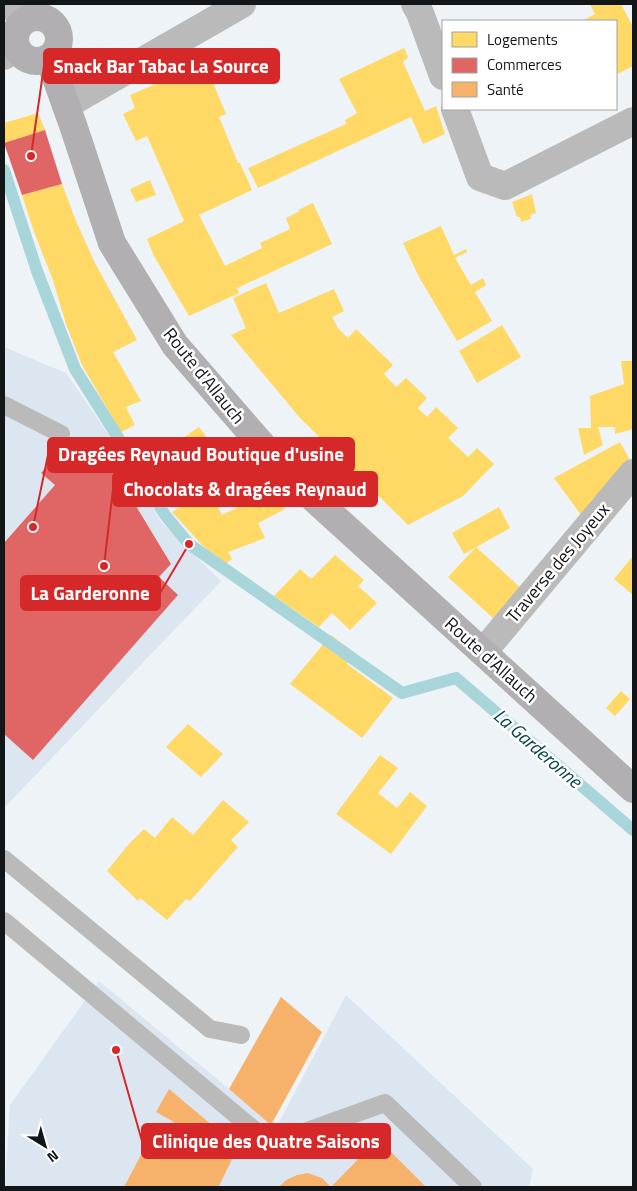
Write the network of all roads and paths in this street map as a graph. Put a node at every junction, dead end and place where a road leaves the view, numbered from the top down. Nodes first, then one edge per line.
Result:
1 (242, 4) edge
2 (424, 7) edge
3 (31, 11) edge
4 (10, 51) edge
5 (48, 58) junction
6 (442, 72) edge
7 (66, 105) junction
8 (455, 110) edge
9 (633, 121) edge
10 (4, 406) edge
11 (61, 434) dead end
12 (633, 473) edge
13 (483, 652) junction
14 (633, 789) edge
15 (4, 859) edge
16 (4, 921) edge
17 (240, 1035) dead end
18 (473, 1187) edge

1 - 7 street
2 - 6 street
3 - 4 main road
3 - 5 main road
4 - 5 main road
5 - 7 main road, Route d'Allauch
7 - 13 main road, Route d'Allauch
8 - 9 street
10 - 11 lane
12 - 13 street, Traverse des Joyeux
13 - 14 main road, Route d'Allauch
15 - 17 lane
16 - 18 lane

